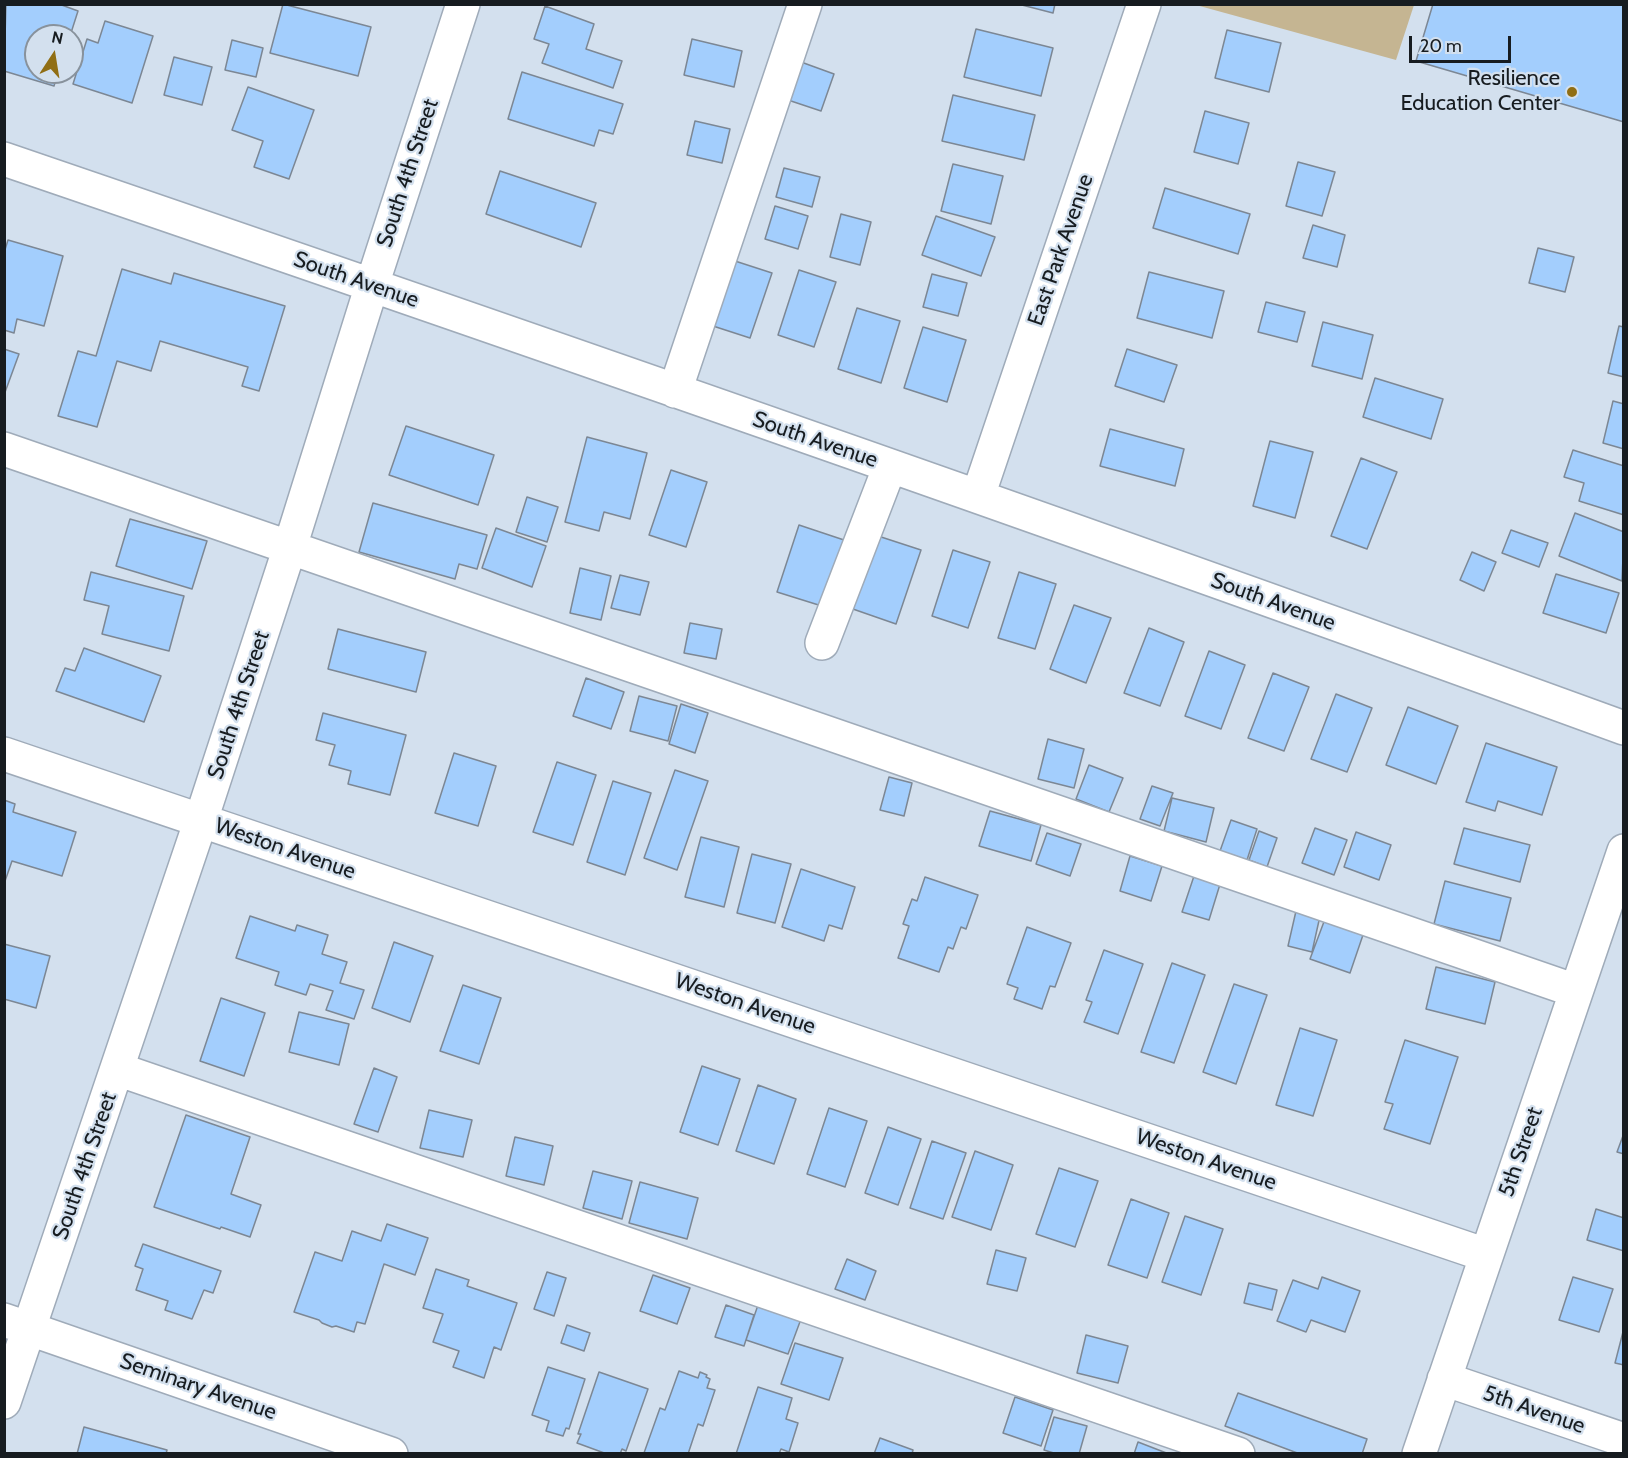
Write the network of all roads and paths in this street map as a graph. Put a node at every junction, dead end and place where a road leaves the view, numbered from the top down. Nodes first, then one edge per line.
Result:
1 (463, 4) edge
2 (805, 4) edge
3 (1144, 4) edge
4 (4, 159) edge
5 (372, 285) junction
6 (675, 391) junction
7 (4, 449) edge
8 (890, 466) junction
9 (978, 496) junction
10 (290, 547) junction
11 (822, 643) dead end
12 (1623, 728) edge
13 (4, 754) edge
14 (201, 820) junction
15 (1623, 851) edge
16 (1576, 991) junction
17 (117, 1069) junction
18 (1486, 1255) junction
19 (17, 1324) edge
20 (1444, 1379) junction
21 (4, 1402) edge
22 (1623, 1440) edge
23 (391, 1454) edge
24 (1238, 1454) edge
25 (1419, 1454) edge

1 - 5 street, South 4th Street
2 - 6 street
3 - 9 street, East Park Avenue
4 - 5 street, South Avenue
5 - 6 street, South Avenue
5 - 10 street, South 4th Street
6 - 8 street, South Avenue
7 - 10 street
8 - 9 street, South Avenue
8 - 11 street
9 - 12 street, South Avenue
10 - 14 street, South 4th Street
10 - 16 street
13 - 14 street, Weston Avenue
14 - 17 street, South 4th Street
14 - 18 street, Weston Avenue
15 - 16 street, 5th Street
16 - 18 street, 5th Street
17 - 19 street, South 4th Street
17 - 24 street
18 - 20 street, 5th Street
19 - 21 street, South 4th Street
19 - 23 street, Seminary Avenue
20 - 22 street, 5th Avenue
20 - 25 street, 5th Street

